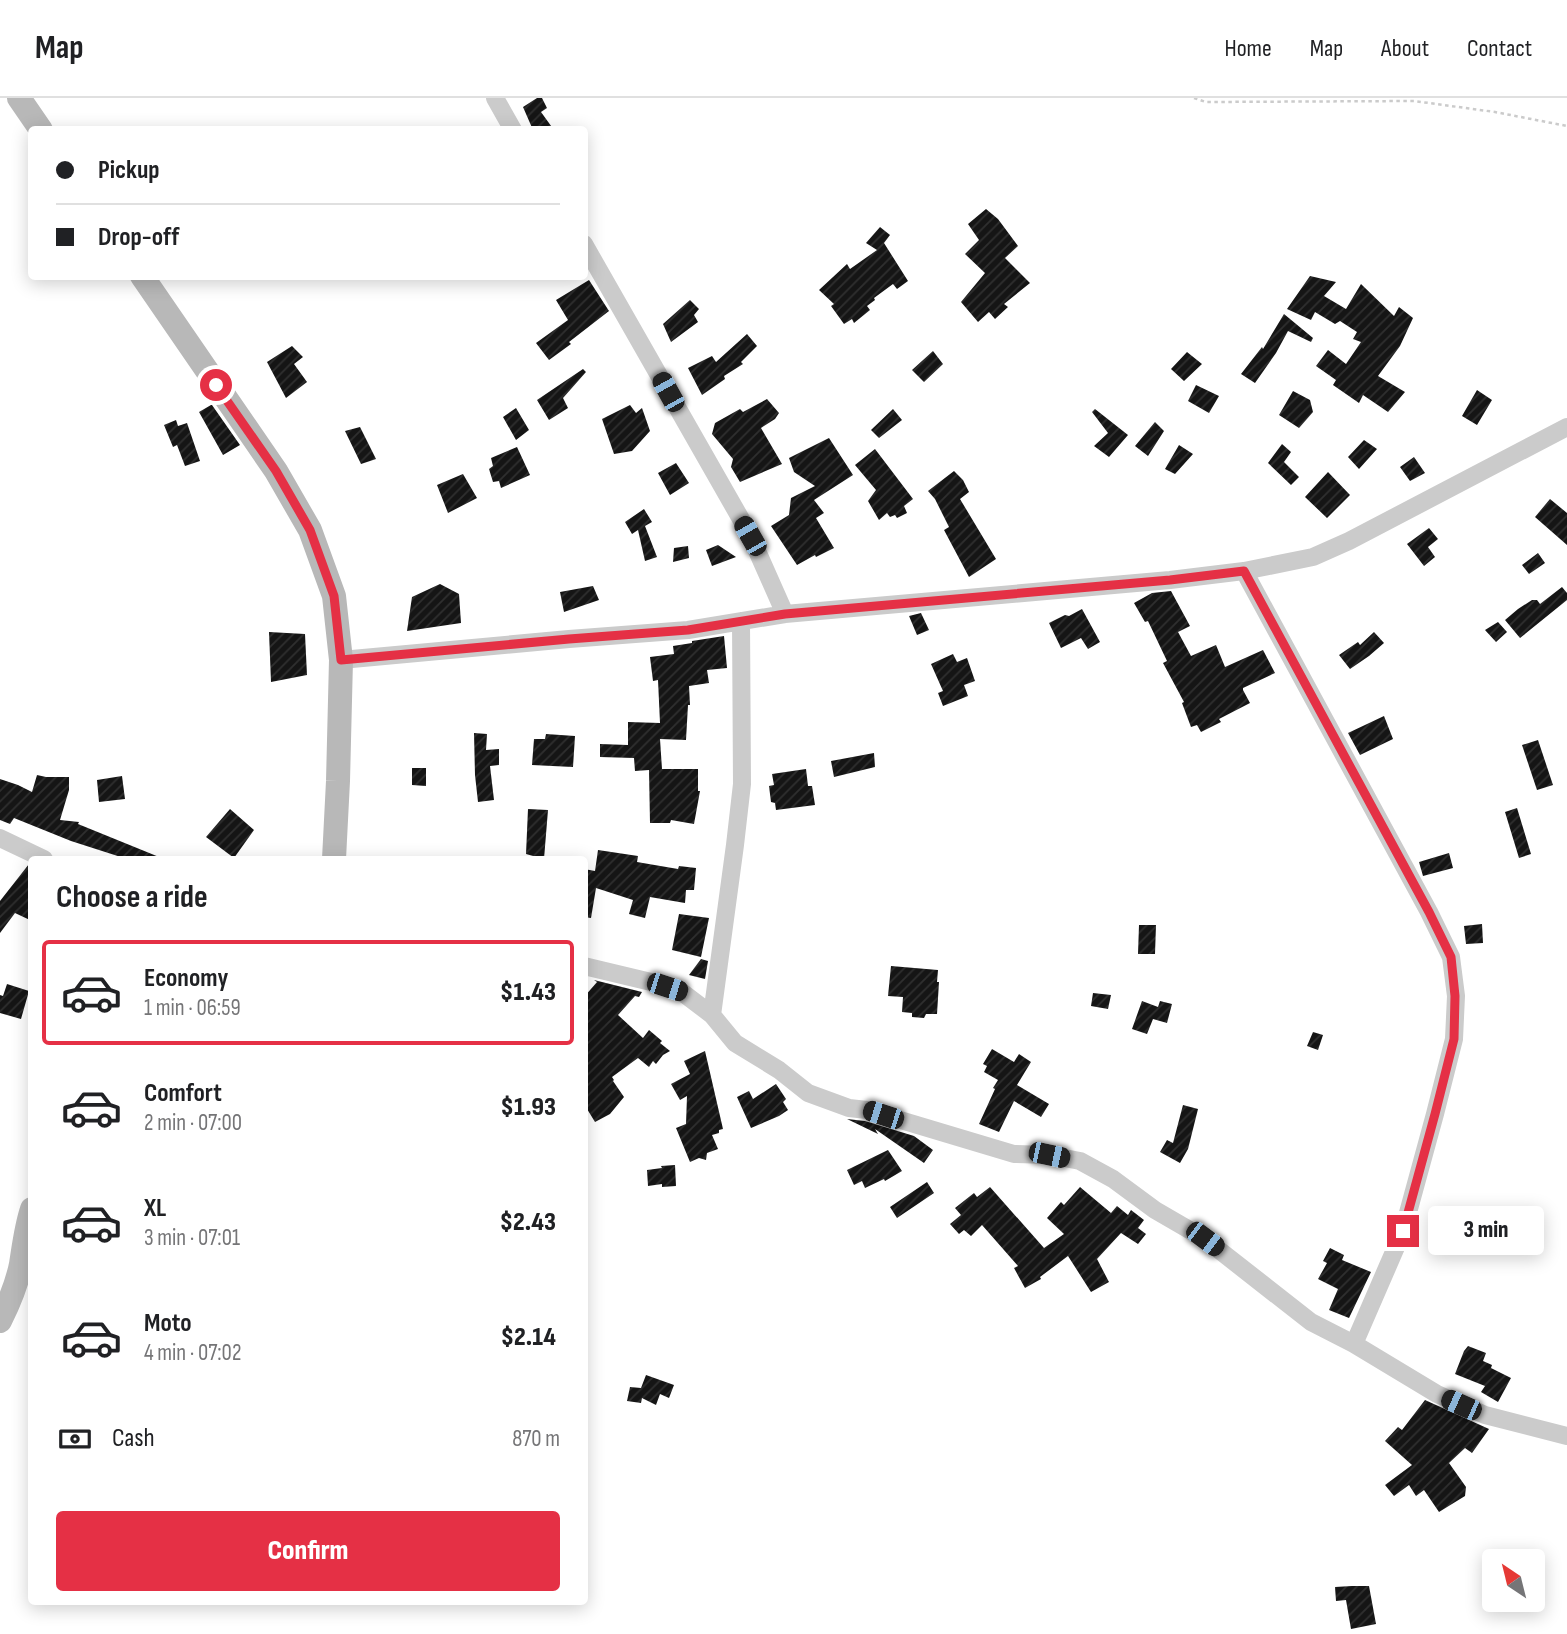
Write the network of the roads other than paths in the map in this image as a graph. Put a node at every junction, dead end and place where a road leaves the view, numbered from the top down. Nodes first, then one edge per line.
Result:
1 (19, 98) edge
2 (495, 98) edge
3 (38, 126) edge
4 (511, 126) edge
5 (588, 251) edge
6 (145, 280) edge
7 (1567, 427) edge
8 (1244, 571) junction
9 (785, 614) junction
10 (741, 621) junction
11 (341, 660) junction
12 (0, 838) edge
13 (38, 856) edge
14 (334, 856) edge
15 (588, 967) edge
16 (712, 1015) junction
17 (28, 1219) edge
18 (0, 1321) edge
19 (1354, 1344) junction
20 (1567, 1436) edge

1 - 3 main road
2 - 4 street
5 - 9 street
6 - 11 main road
7 - 8 street
8 - 9 street
8 - 19 street
9 - 10 street
10 - 11 street
10 - 16 street
11 - 14 main road
12 - 13 street
15 - 16 street
16 - 19 street
17 - 18 main road
19 - 20 street

